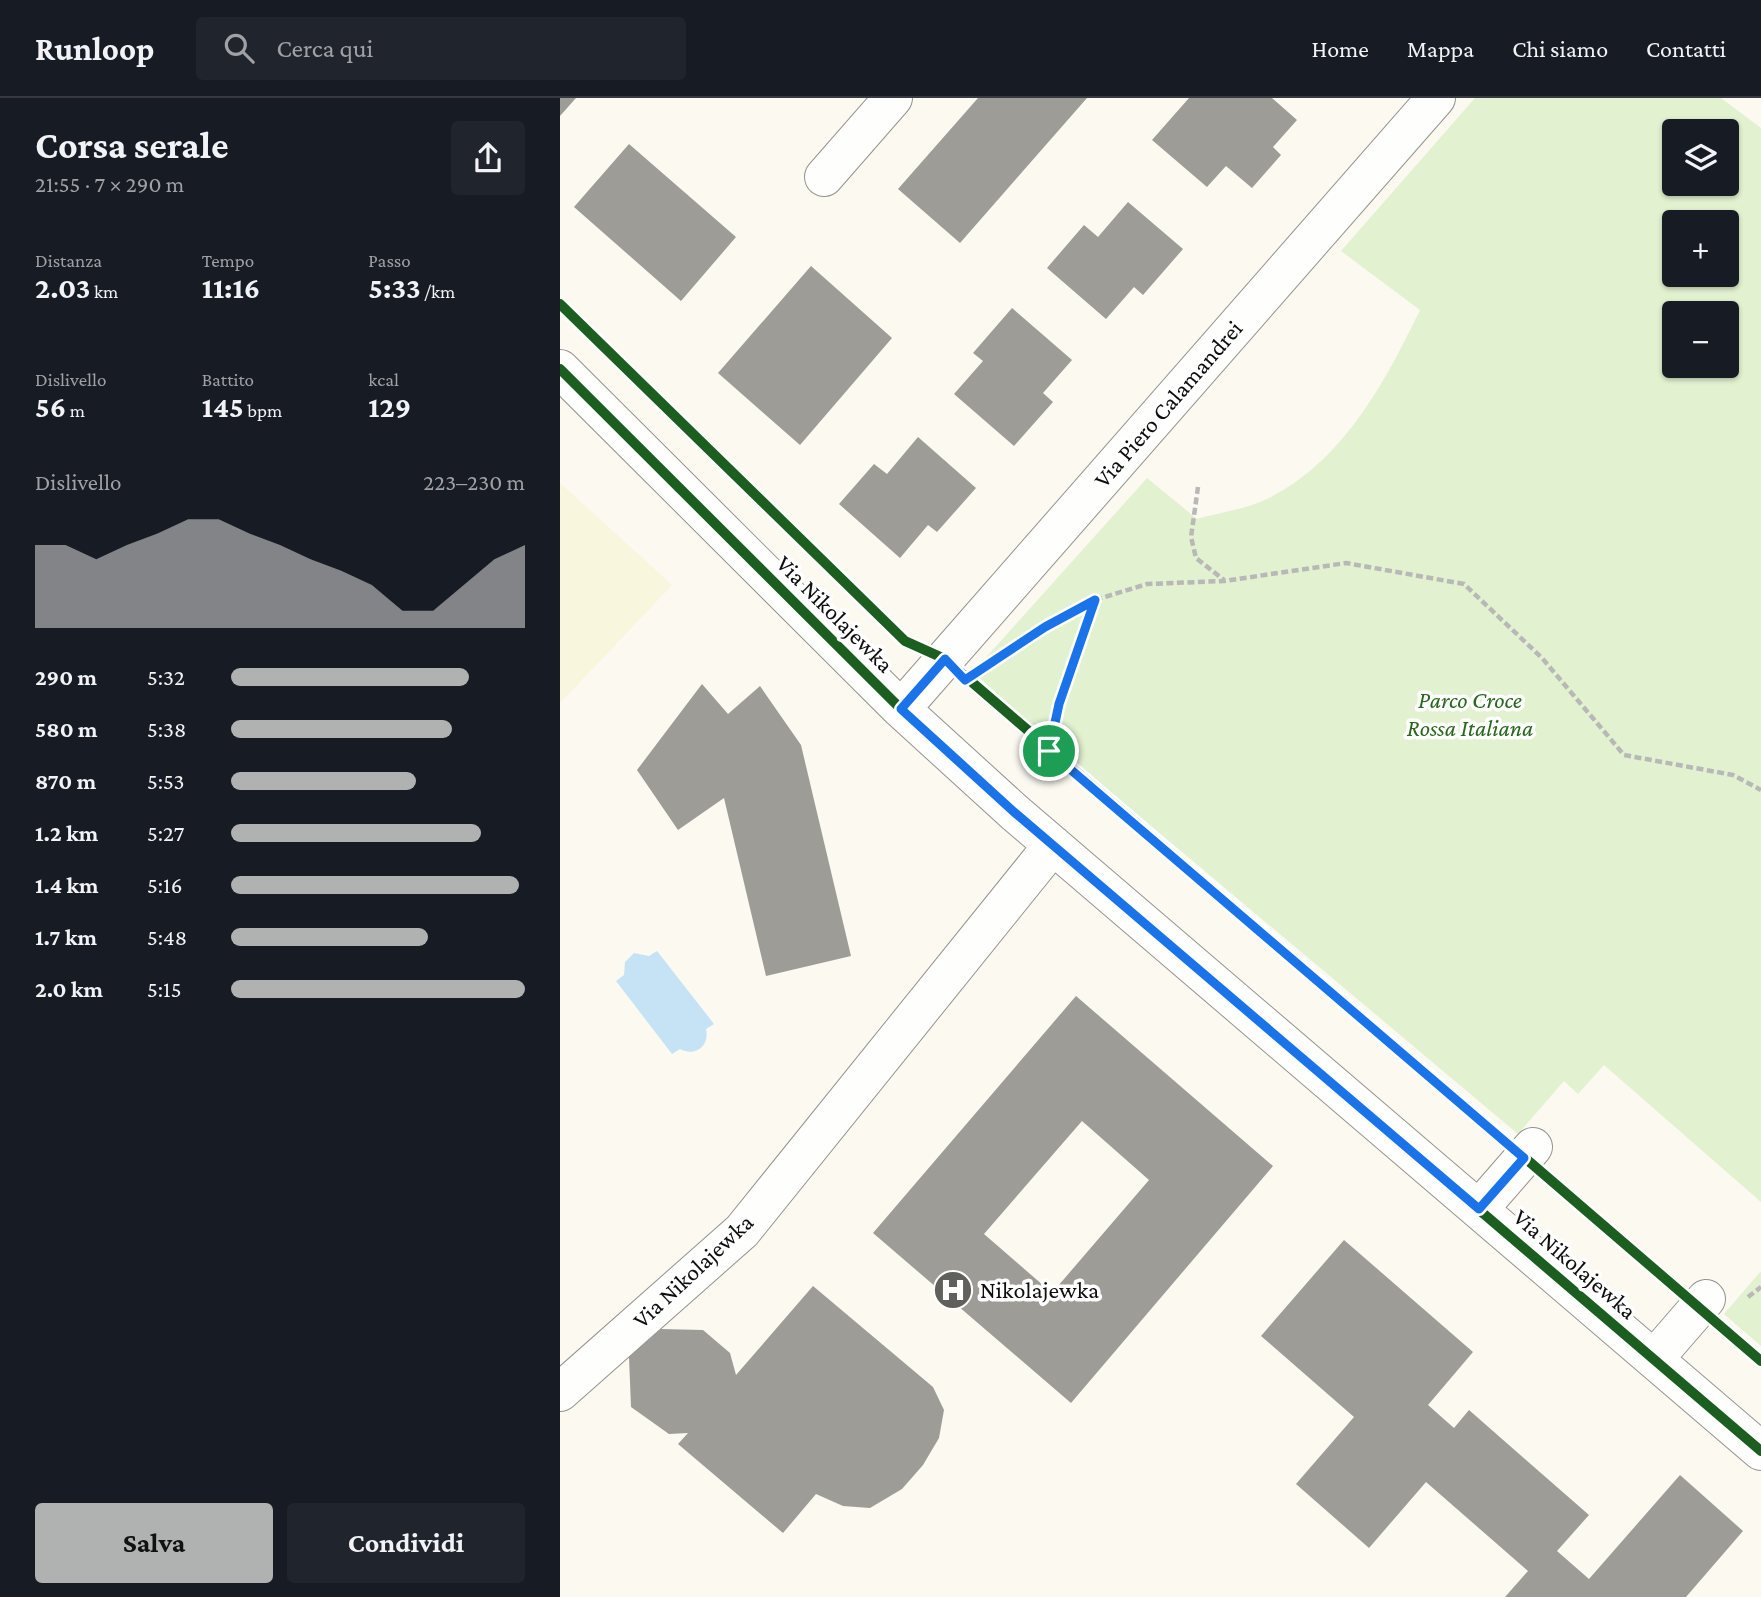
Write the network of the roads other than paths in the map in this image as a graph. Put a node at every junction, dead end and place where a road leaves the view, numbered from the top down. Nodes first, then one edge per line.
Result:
1 (893, 98) edge
2 (1436, 98) edge
3 (824, 177) dead end
4 (560, 369) edge
5 (901, 709) junction
6 (1053, 845) junction
7 (1533, 1147) dead end
8 (1479, 1209) junction
9 (1706, 1299) dead end
10 (1654, 1359) junction
11 (560, 1392) edge
12 (1761, 1451) edge

1 - 3 street
2 - 5 street, Via Piero Calamandrei
4 - 5 street, Via Nikolajewka
5 - 6 street, Via Nikolajewka
6 - 8 street, Via Nikolajewka
6 - 11 street, Via Nikolajewka
7 - 8 street
8 - 10 street, Via Nikolajewka
9 - 10 street
10 - 12 street, Via Nikolajewka

